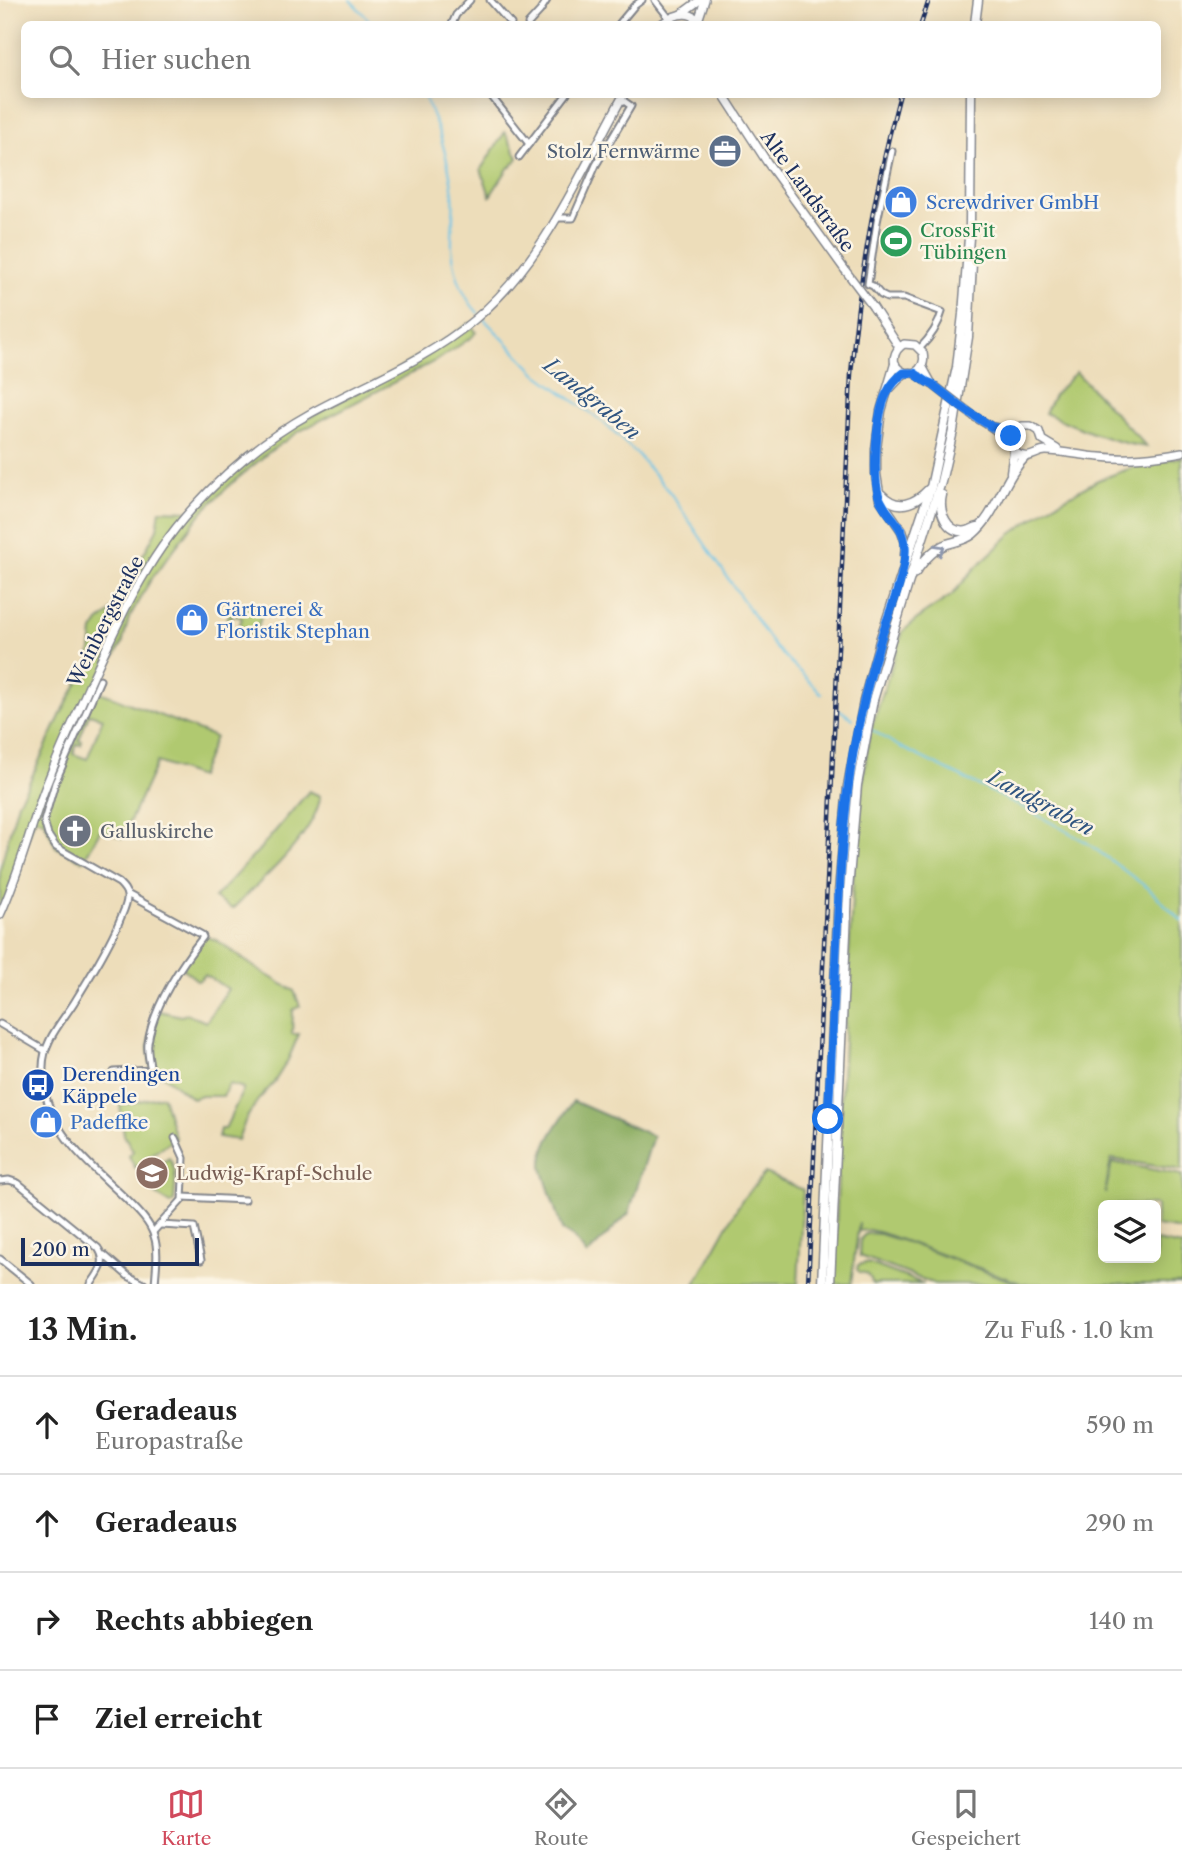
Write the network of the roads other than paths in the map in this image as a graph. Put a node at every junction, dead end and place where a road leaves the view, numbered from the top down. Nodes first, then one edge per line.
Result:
1 (470, 0) edge
2 (490, 0) edge
3 (547, 0) edge
4 (642, 0) edge
5 (654, 0) edge
6 (703, 0) edge
7 (978, 0) edge
8 (680, 14) junction
9 (453, 21) edge
10 (508, 21) edge
11 (531, 21) edge
12 (622, 21) edge
13 (670, 21) edge
14 (672, 21) edge
15 (696, 21) edge
16 (697, 21) edge
17 (975, 21) edge
18 (493, 98) edge
19 (564, 98) edge
20 (622, 98) edge
21 (624, 98) edge
22 (726, 98) edge
23 (971, 98) edge
24 (529, 144) junction
25 (892, 150) dead end
26 (519, 157) dead end
27 (557, 218) junction
28 (970, 225) junction
29 (899, 347) junction
30 (920, 348) junction
31 (895, 364) junction
32 (922, 366) junction
33 (904, 373) junction
34 (914, 373) junction
35 (932, 384) junction
36 (886, 394) junction
37 (992, 427) junction
38 (1015, 430) junction
39 (1042, 440) junction
40 (1013, 447) junction
41 (1038, 451) junction
42 (1060, 452) junction
43 (1182, 452) edge
44 (1025, 457) junction
45 (1009, 479) junction
46 (941, 482) junction
47 (931, 487) junction
48 (877, 489) junction
49 (981, 525) junction
50 (903, 573) junction
51 (908, 584) junction
52 (100, 680) dead end
53 (864, 723) junction
54 (127, 894) junction
55 (0, 915) edge
56 (0, 1024) edge
57 (44, 1050) junction
58 (114, 1072) dead end
59 (175, 1138) dead end
60 (0, 1181) edge
61 (183, 1197) junction
62 (245, 1200) dead end
63 (160, 1225) junction
64 (153, 1232) junction
65 (102, 1254) junction
66 (0, 1259) edge
67 (201, 1260) dead end
68 (23, 1279) junction
69 (18, 1284) edge
70 (31, 1284) edge
71 (91, 1284) edge
72 (144, 1284) edge
73 (155, 1284) edge
74 (822, 1284) edge
75 (831, 1284) edge

1 - 9 street
2 - 10 street
3 - 11 street
4 - 12 street
5 - 13 street
6 - 8 street
6 - 16 street
7 - 17 main road
8 - 14 street
8 - 15 street
18 - 24 street
19 - 24 street
20 - 27 street
21 - 27 street
22 - 29 street, Alte Landstraße, bridge
23 - 28 main road
24 - 26 street
25 - 30 street, Alte Landstraße
27 - 55 street, Weinbergstraße
28 - 46 main road
28 - 47 main road
29 - 30 street
29 - 31 street
30 - 32 street
31 - 33 street
31 - 36 main road
32 - 34 street
32 - 35 street
33 - 34 street
33 - 36 main road
34 - 35 street
35 - 37 street, bridge
36 - 48 main road
37 - 38 street
37 - 40 street
38 - 39 street
38 - 40 street
39 - 41 street
39 - 42 street
40 - 44 street
40 - 45 main road
41 - 42 street
41 - 44 street
42 - 43 street
44 - 45 main road
45 - 49 main road
46 - 49 main road
46 - 51 main road
47 - 48 main road
47 - 50 main road
48 - 50 main road
51 -> 49 main road
50 - 53 main road
51 - 53 main road
52 - 54 street
53 - 74 main road
53 - 75 main road
54 - 57 street
54 - 58 street
56 - 57 street
57 - 64 street
59 - 61 street
60 - 65 street
61 - 62 street
61 - 63 street
63 - 64 street
63 - 67 street
64 - 73 street
65 - 71 street
65 - 72 street
66 - 68 street
68 - 69 street
68 - 70 street

